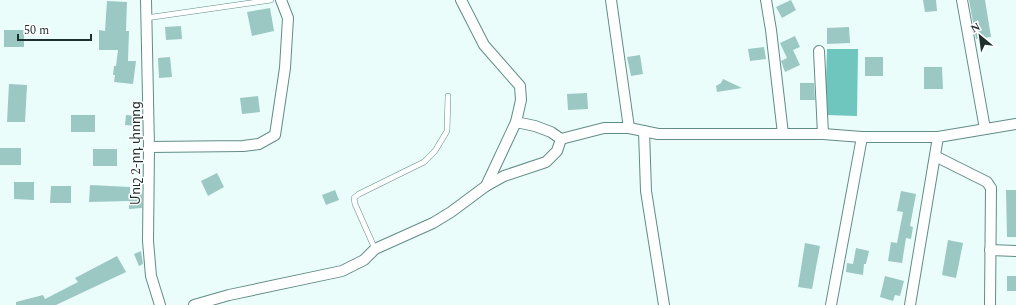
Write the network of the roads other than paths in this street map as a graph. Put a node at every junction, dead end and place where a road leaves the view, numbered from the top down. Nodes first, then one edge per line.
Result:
1 (146, 0) edge
2 (271, 0) edge
3 (281, 0) edge
4 (461, 0) edge
5 (611, 0) edge
6 (766, 0) edge
7 (962, 0) edge
8 (146, 18) junction
9 (819, 51) dead end
10 (448, 96) dead end
11 (516, 122) junction
12 (1016, 124) edge
13 (629, 128) junction
14 (985, 129) junction
15 (644, 131) junction
16 (783, 134) junction
17 (823, 134) junction
18 (862, 137) junction
19 (938, 137) junction
20 (561, 139) junction
21 (149, 147) junction
22 (936, 156) junction
23 (486, 186) junction
24 (375, 249) junction
25 (990, 250) junction
26 (1016, 250) edge
27 (160, 305) edge
28 (194, 305) edge
29 (664, 305) edge
30 (831, 305) edge
31 (910, 305) edge
32 (990, 305) edge

1 - 8 street, Մուշ 2-րդ փողոց
2 - 8 lane
3 - 21 street
4 - 11 street
5 - 13 street
6 - 16 street
7 - 14 street
8 - 21 street, Մուշ 2-րդ փողոց
9 - 17 street
10 - 24 lane
11 - 20 street
11 - 23 street
12 - 14 street
13 - 15 street
13 - 20 street
14 - 19 street
15 - 16 street
15 - 29 street
16 - 17 street
17 - 18 street
18 - 19 street
18 - 30 street
19 - 22 street
20 - 23 street
21 - 27 street, Մուշ 2-րդ փողոց
22 - 25 street
22 - 31 street
23 - 24 street
24 - 28 street
25 - 26 street
25 - 32 street

